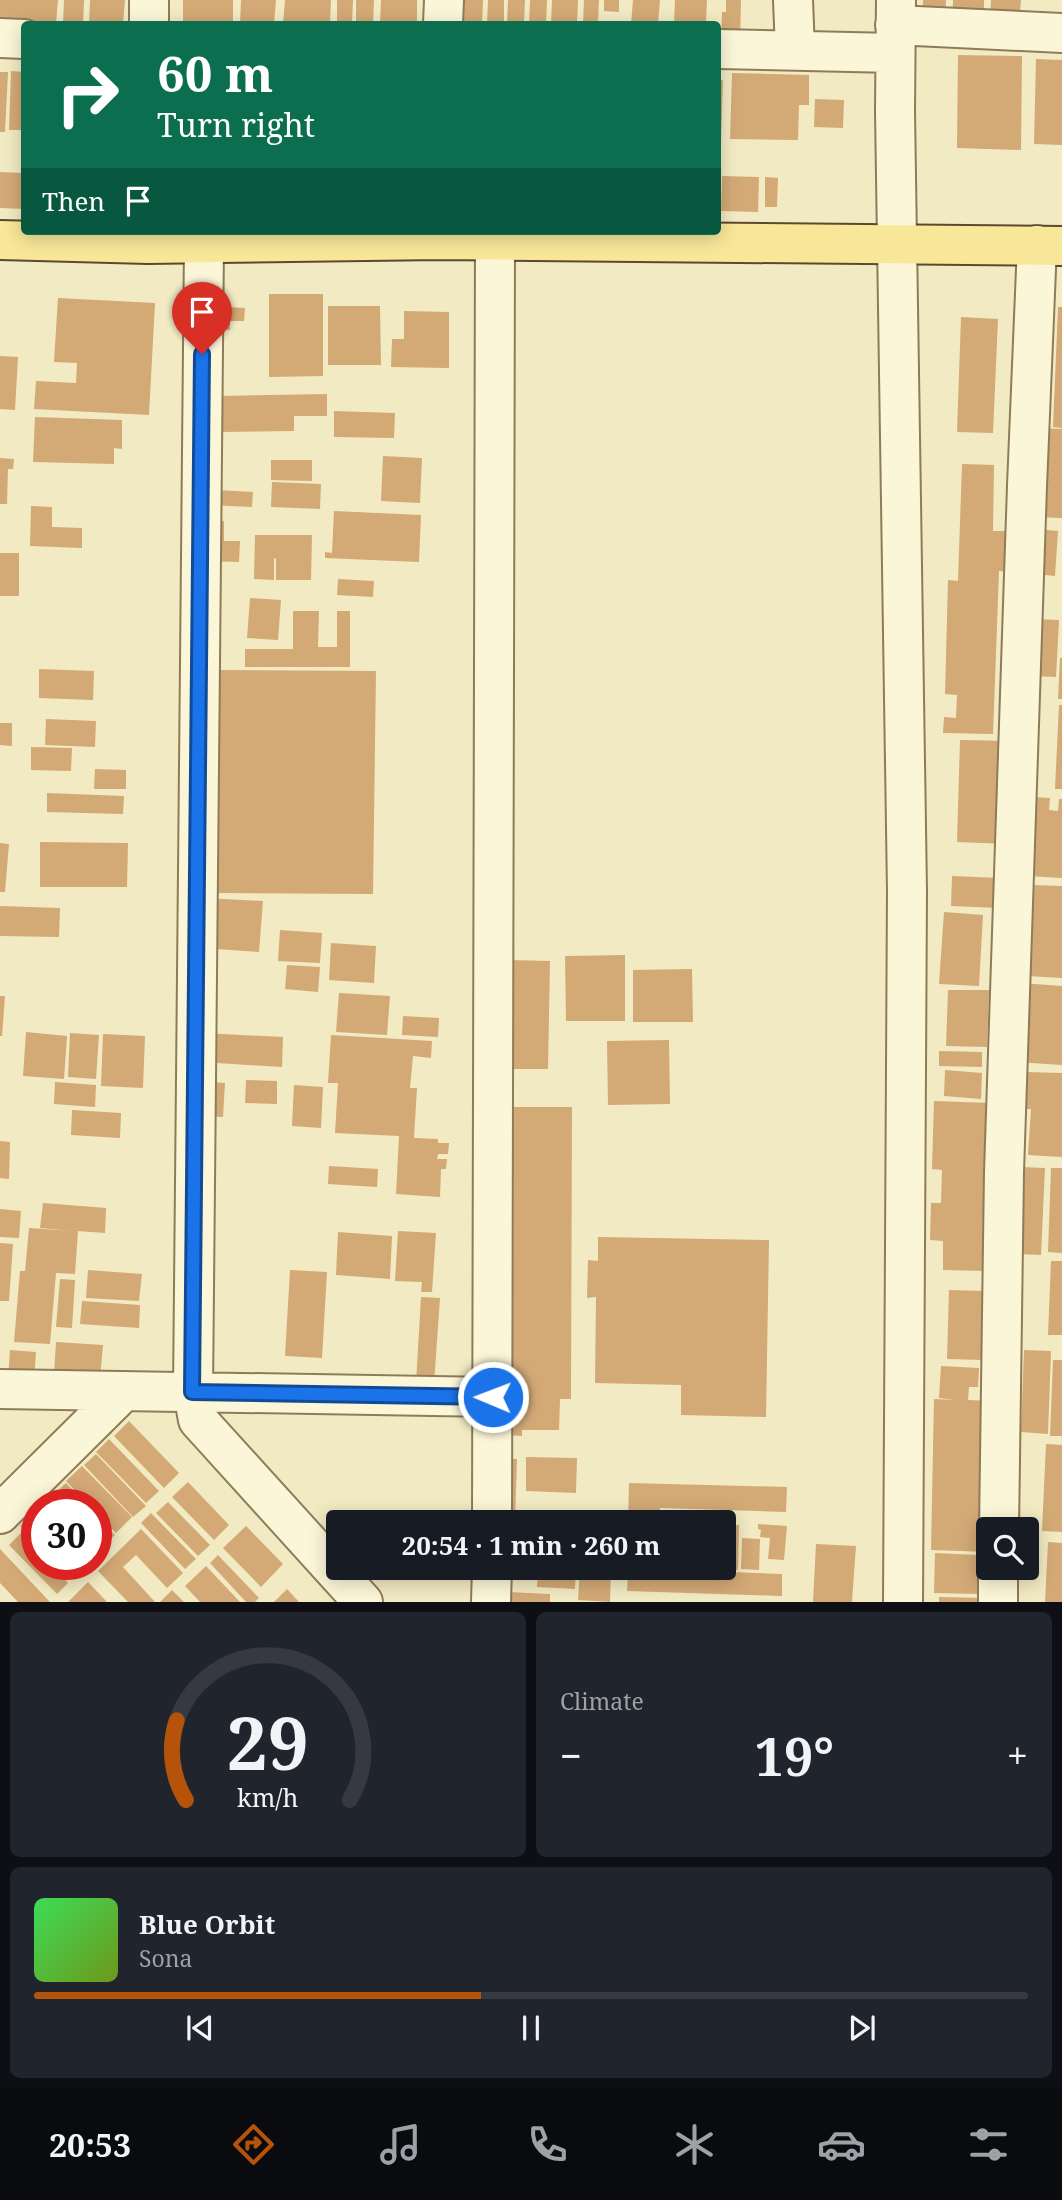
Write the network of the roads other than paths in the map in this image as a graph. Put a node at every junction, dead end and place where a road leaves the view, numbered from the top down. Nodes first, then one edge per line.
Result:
1 (149, 0) edge
2 (444, 0) edge
3 (793, 0) edge
4 (149, 21) edge
5 (443, 21) edge
6 (1060, 22) edge
7 (895, 26) edge
8 (0, 38) edge
9 (21, 38) edge
10 (721, 49) edge
11 (795, 50) junction
12 (440, 235) edge
13 (148, 238) edge
14 (0, 240) edge
15 (495, 241) junction
16 (897, 243) junction
17 (204, 244) junction
18 (1050, 245) edge
19 (0, 1389) edge
20 (493, 1397) junction
21 (167, 1399) junction
22 (492, 1510) edge
23 (0, 1514) edge
24 (999, 1517) edge
25 (492, 1580) edge
26 (998, 1580) edge
27 (363, 1601) edge
28 (491, 1601) edge
29 (903, 1601) edge
30 (998, 1601) edge

1 - 4 street
2 - 5 street
3 - 11 street
6 - 7 street
7 - 11 street
7 - 16 street
8 - 9 street
10 - 11 street
12 - 15 main road
12 - 17 main road
13 - 14 main road
13 - 17 main road
15 - 16 main road
15 - 20 street
16 - 18 main road
16 - 29 street
17 - 21 street
18 - 24 street
19 - 21 street
20 - 21 street
20 - 22 street
21 - 23 street
21 - 27 street
25 - 28 street
26 - 30 street

